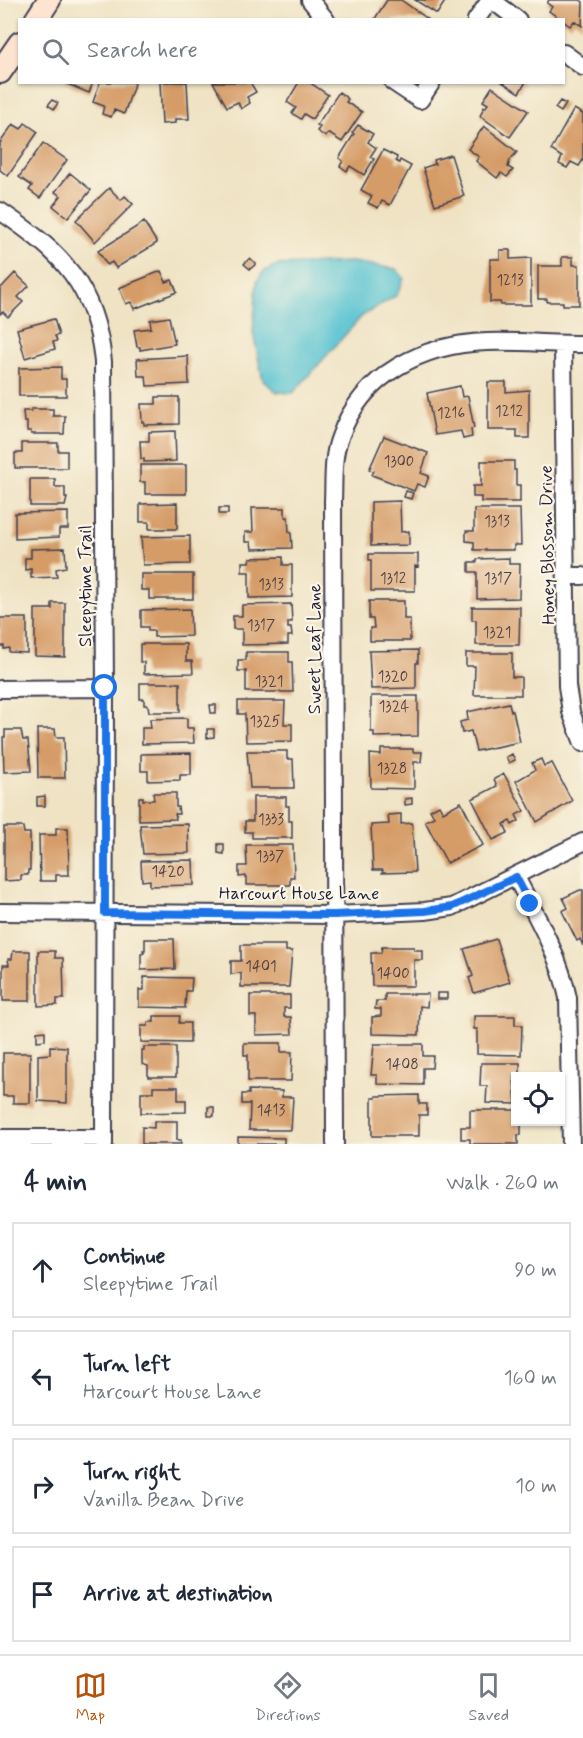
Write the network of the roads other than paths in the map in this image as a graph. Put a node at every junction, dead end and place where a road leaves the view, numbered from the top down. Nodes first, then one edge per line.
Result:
1 (49, 0) edge
2 (310, 0) edge
3 (491, 0) edge
4 (37, 18) edge
5 (324, 18) edge
6 (478, 18) edge
7 (515, 18) edge
8 (18, 46) edge
9 (565, 54) edge
10 (583, 67) edge
11 (0, 72) edge
12 (396, 84) edge
13 (431, 84) edge
14 (0, 212) edge
15 (563, 344) junction
16 (583, 344) edge
17 (575, 576) edge
18 (105, 688) junction
19 (0, 689) edge
20 (583, 743) edge
21 (583, 842) edge
22 (516, 877) junction
23 (0, 912) edge
24 (105, 913) junction
25 (334, 915) junction
26 (0, 1138) edge
27 (104, 1141) edge
28 (335, 1144) edge
29 (571, 1144) edge

1 - 4 street
2 - 5 street
3 - 6 street
3 - 7 street
8 - 11 street
9 - 10 street
12 - 13 street
14 - 18 street, Sleepytime Trail
15 - 16 street, Sweet Leaf Lane
15 - 17 street, Honey Blossom Drive
15 - 25 street, Sweet Leaf Lane
17 - 20 street, Honey Blossom Drive
18 - 19 street
18 - 24 street, Sleepytime Trail
21 - 22 street, Harcourt House Lane
22 - 25 street, Harcourt House Lane
22 - 29 street
23 - 24 street, Harcourt House Lane
24 - 25 street, Harcourt House Lane
24 - 27 street, Sleepytime Trail
25 - 28 street, Sweet Leaf Lane
26 - 27 street

